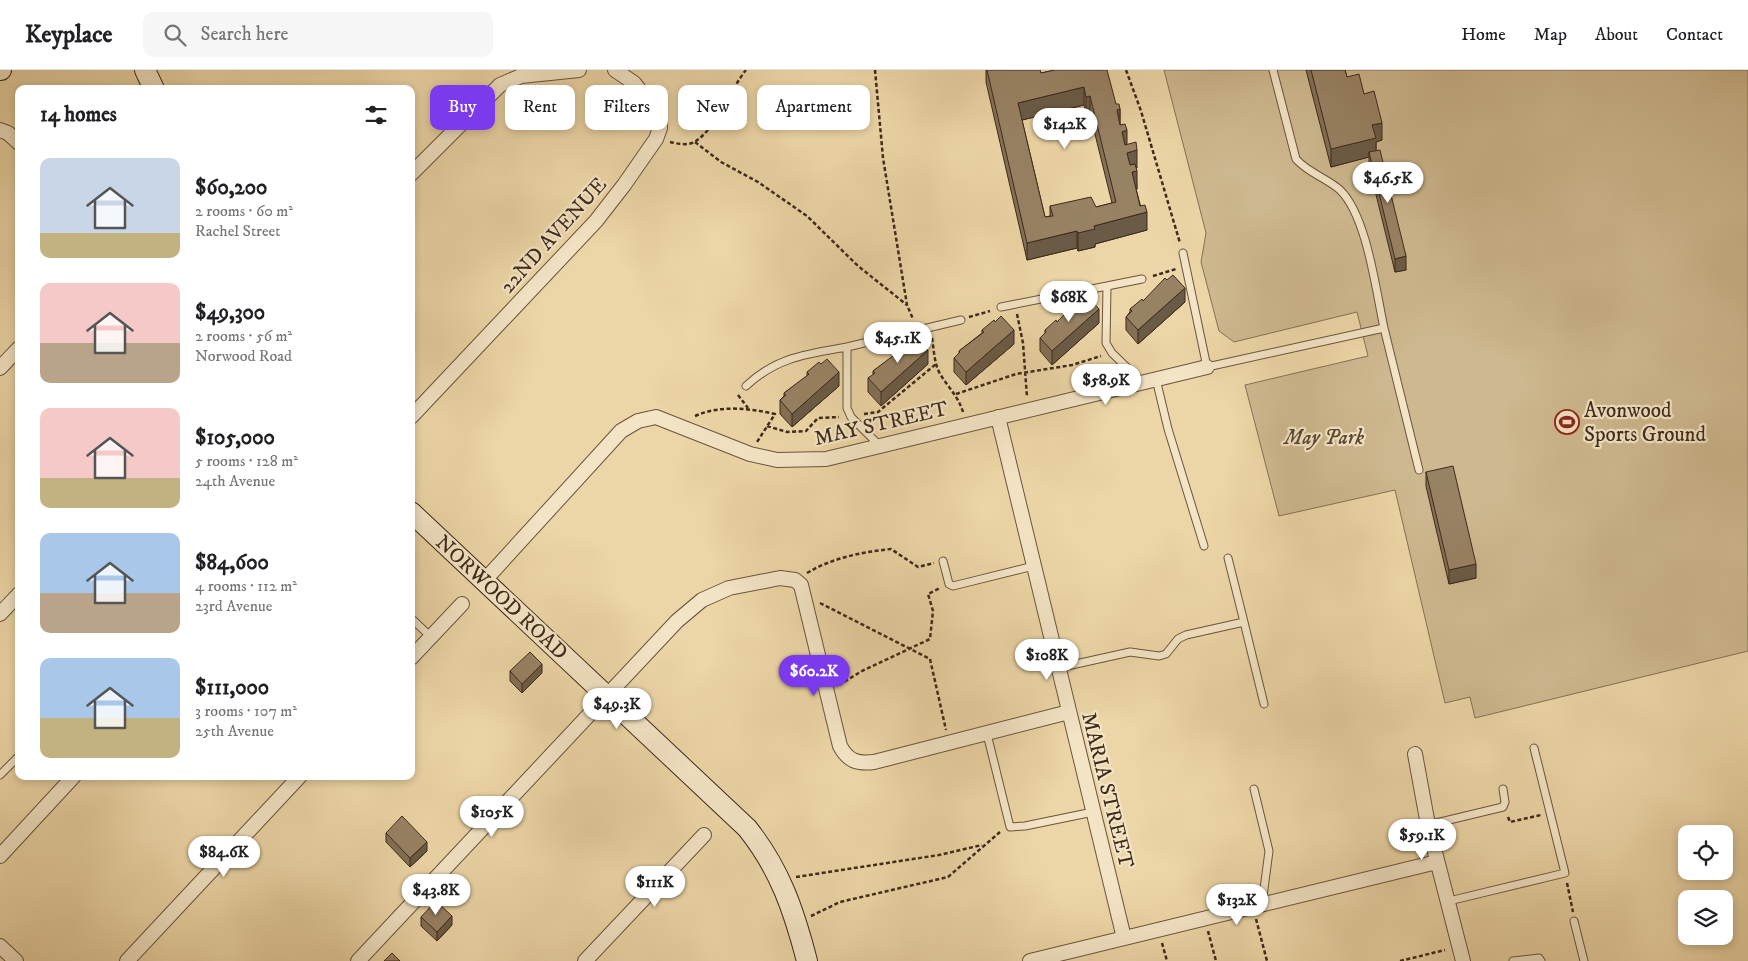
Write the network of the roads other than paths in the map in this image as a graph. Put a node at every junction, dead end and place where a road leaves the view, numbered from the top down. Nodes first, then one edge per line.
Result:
1 (145, 70) edge
2 (579, 70) edge
3 (615, 70) edge
4 (1273, 70) edge
5 (152, 85) edge
6 (0, 130) edge
7 (15, 139) edge
8 (415, 170) edge
9 (1183, 253) road end
10 (1142, 279) road end
11 (1107, 286) junction
12 (1002, 307) road end
13 (960, 320) road end
14 (1384, 328) junction
15 (847, 347) junction
16 (15, 352) edge
17 (1207, 367) junction
18 (0, 368) edge
19 (1156, 379) junction
20 (1142, 382) junction
21 (746, 386) dead end
22 (415, 413) edge
23 (998, 417) junction
24 (879, 445) junction
25 (1419, 470) dead end
26 (415, 516) edge
27 (1204, 546) dead end
28 (1228, 558) dead end
29 (943, 562) road end
30 (1034, 566) junction
31 (484, 581) junction
32 (15, 598) edge
33 (462, 604) dead end
34 (0, 614) edge
35 (415, 622) edge
36 (1244, 622) junction
37 (431, 637) junction
38 (415, 654) edge
39 (1058, 668) junction
40 (606, 695) junction
41 (1264, 704) dead end
42 (1069, 712) junction
43 (987, 734) junction
44 (1534, 748) dead end
45 (1415, 754) dead end
46 (15, 760) edge
47 (0, 775) edge
48 (70, 780) edge
49 (296, 780) edge
50 (1254, 789) dead end
51 (1503, 789) dead end
52 (1093, 812) junction
53 (1428, 825) junction
54 (704, 835) dead end
55 (0, 856) edge
56 (1437, 862) junction
57 (1449, 901) junction
58 (1258, 906) junction
59 (1574, 921) road end
60 (1124, 938) junction
61 (0, 946) edge
62 (16, 961) edge
63 (127, 961) edge
64 (358, 961) edge
65 (586, 961) edge
66 (806, 961) edge
67 (1032, 961) edge
68 (1464, 961) edge
69 (1513, 961) edge
70 (1541, 961) edge
71 (1584, 961) edge

1 - 5 street
2 - 8 street
3 - 22 street, 22ND AVENUE
4 - 14 lane
6 - 7 street
9 - 17 lane
10 - 11 lane
11 - 12 lane
11 - 20 lane
13 - 15 lane
14 - 17 lane
14 - 25 lane
15 - 21 lane
15 - 24 lane
16 - 18 street
17 - 19 street, MAY STREET
19 - 20 street, MAY STREET
19 - 27 lane
20 - 23 street, MAY STREET
23 - 24 street, MAY STREET
23 - 30 street, MARIA STREET
24 - 31 street, MAY STREET
26 - 31 street, NORWOOD ROAD
28 - 36 lane
29 - 30 lane
30 - 39 street, MARIA STREET
31 - 40 street, NORWOOD ROAD
32 - 34 street
33 - 37 street
35 - 37 lane
36 - 39 lane
36 - 41 lane
37 - 38 street
39 - 42 street, MARIA STREET
40 - 43 street
40 - 64 street
40 - 66 street, NORWOOD ROAD
42 - 43 street
42 - 52 street, MARIA STREET
43 - 52 lane
44 - 57 lane
45 - 53 street
46 - 47 lane
48 - 55 street
49 - 63 street
50 - 58 lane
51 - 53 lane
52 - 60 street, MARIA STREET
53 - 56 street
54 - 65 street
56 - 57 street
56 - 58 street
57 - 68 street
58 - 60 street
59 - 71 lane
60 - 67 street
61 - 62 street
69 - 70 lane

